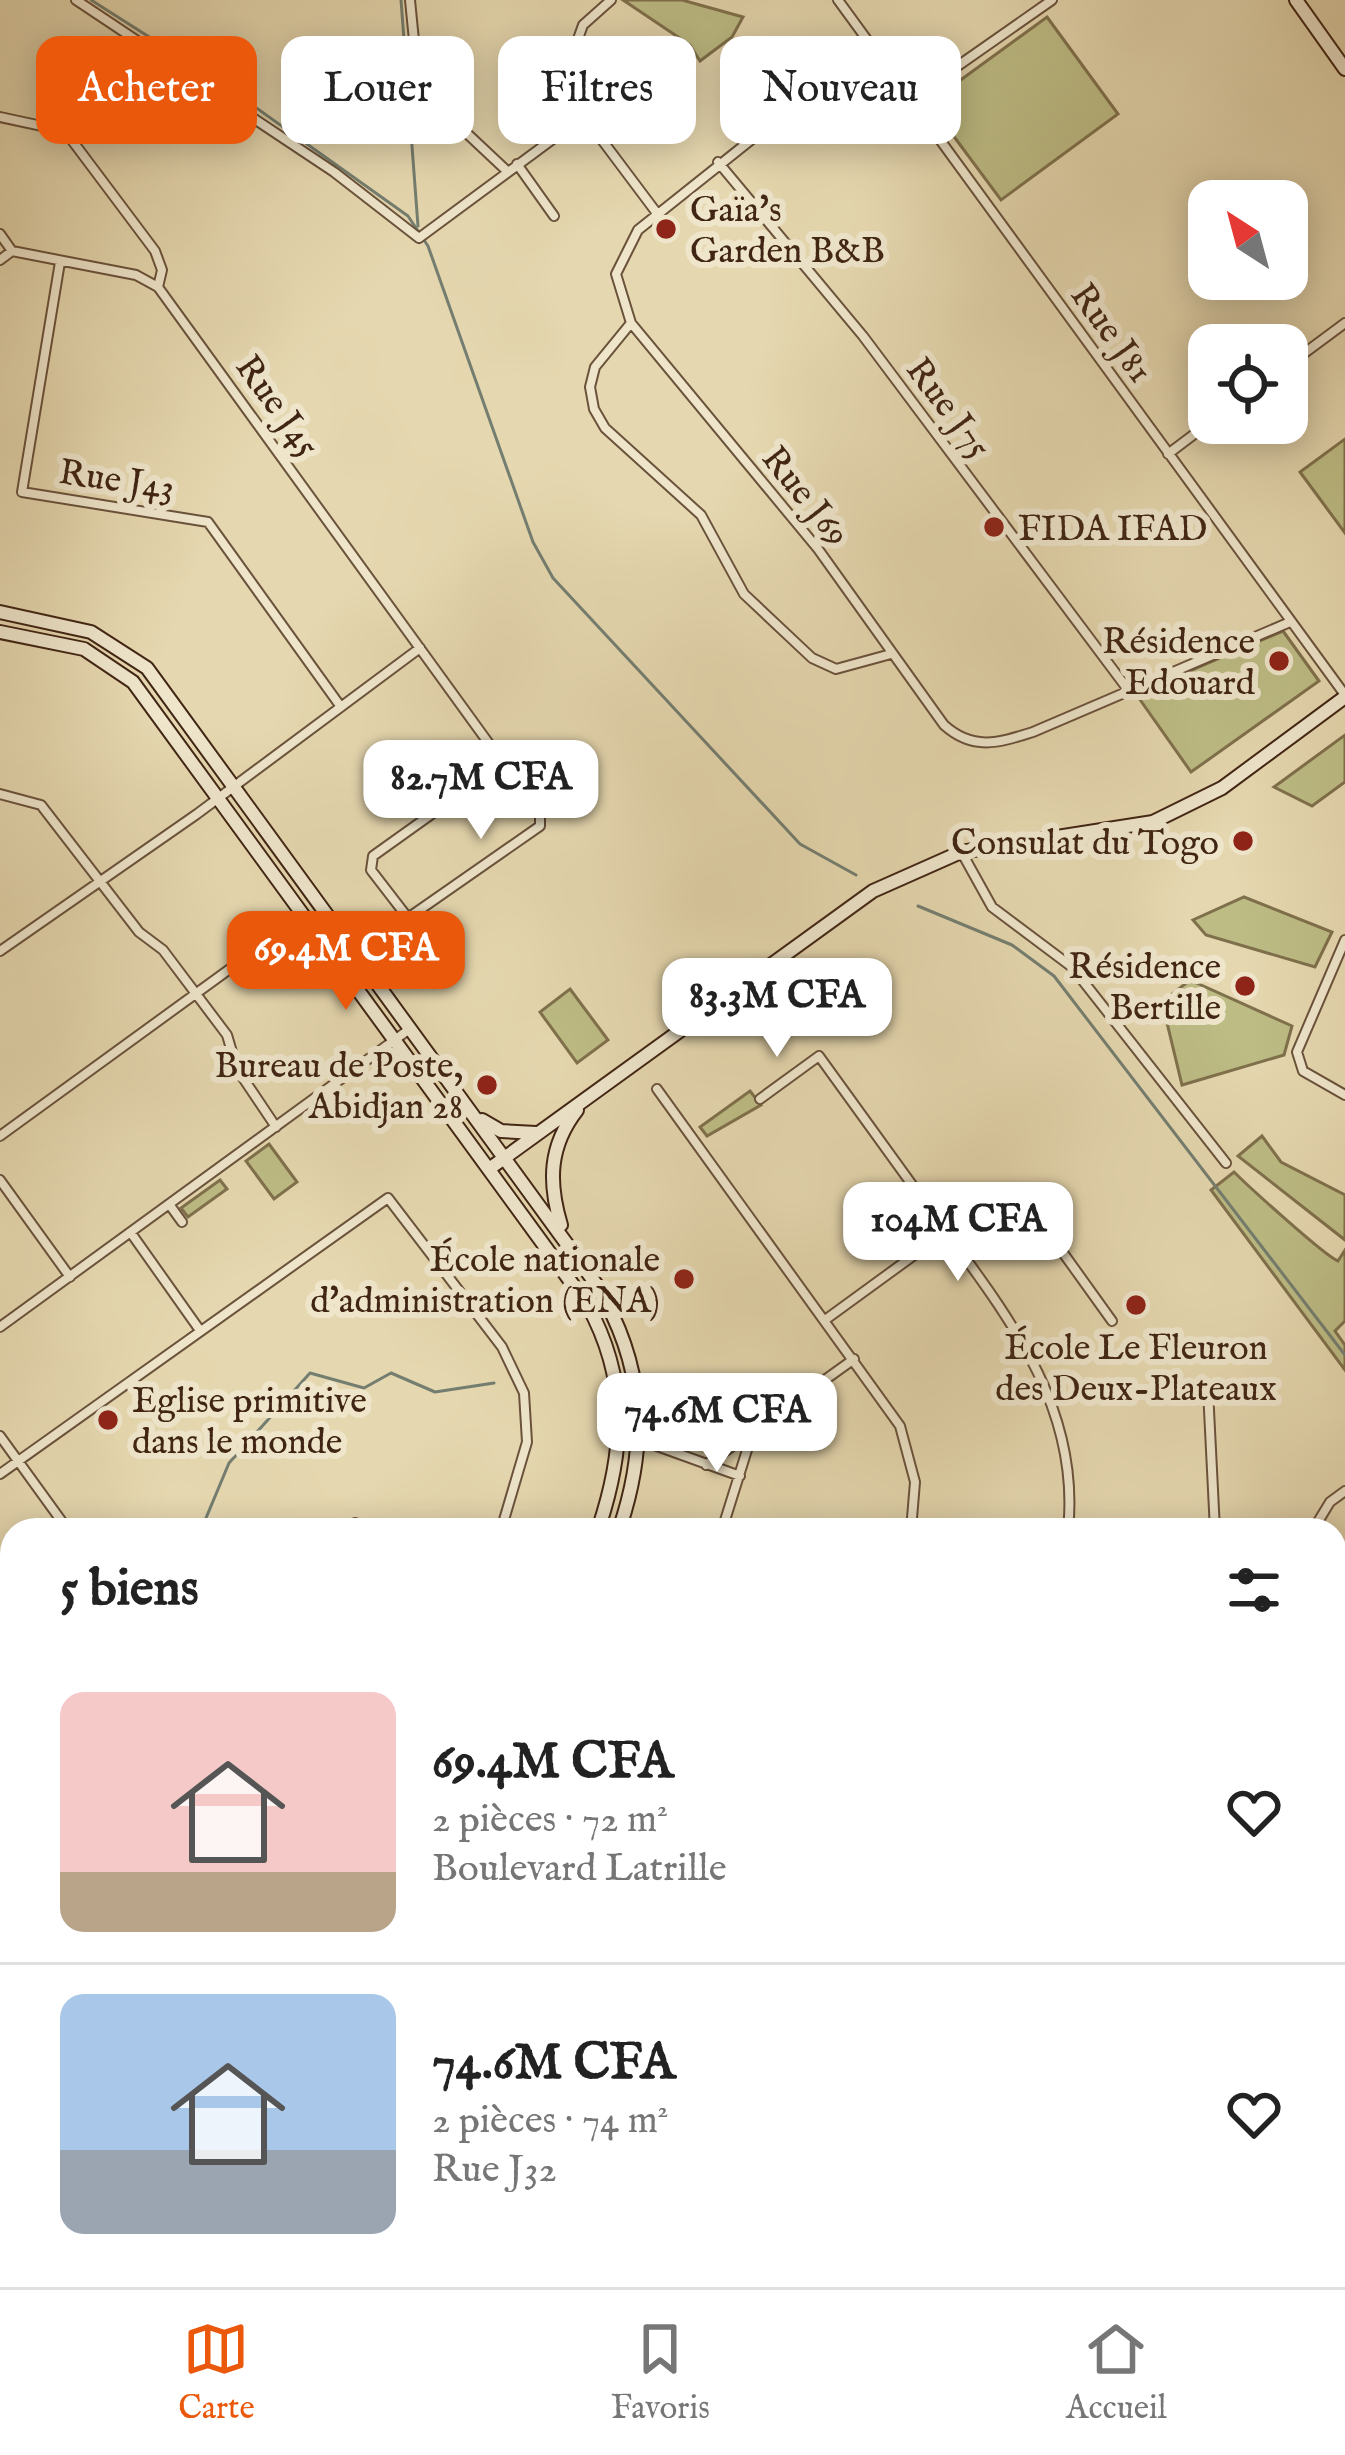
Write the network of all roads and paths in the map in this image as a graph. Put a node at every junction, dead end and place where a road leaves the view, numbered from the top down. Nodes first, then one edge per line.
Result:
1 (76, 0) edge
2 (410, 0) edge
3 (611, 0) edge
4 (838, 0) edge
5 (1052, 0) edge
6 (1302, 2) edge
7 (577, 36) edge
8 (864, 36) edge
9 (961, 64) edge
10 (1345, 69) edge
11 (0, 117) edge
12 (545, 144) edge
13 (605, 144) edge
14 (741, 144) edge
15 (945, 144) edge
16 (718, 162) junction
17 (517, 164) junction
18 (507, 171) junction
19 (656, 212) junction
20 (554, 217) dead end
21 (0, 234) edge
22 (12, 251) junction
23 (0, 260) edge
24 (60, 262) junction
25 (158, 286) junction
26 (1345, 322) edge
27 (631, 323) junction
28 (1308, 350) edge
29 (1188, 439) edge
30 (1168, 454) junction
31 (0, 612) edge
32 (1290, 622) junction
33 (0, 632) edge
34 (420, 648) junction
35 (891, 654) junction
36 (1129, 691) junction
37 (1345, 696) edge
38 (341, 707) junction
39 (503, 763) junction
40 (236, 785) junction
41 (0, 794) edge
42 (219, 798) junction
43 (961, 852) junction
44 (100, 882) junction
45 (282, 932) dead end
46 (1345, 940) edge
47 (0, 951) edge
48 (197, 993) junction
49 (412, 1028) junction
50 (395, 1040) junction
51 (657, 1089) dead end
52 (590, 1094) junction
53 (1345, 1095) edge
54 (760, 1100) dead end
55 (477, 1117) junction
56 (276, 1127) junction
57 (538, 1132) junction
58 (0, 1136) edge
59 (505, 1156) junction
60 (1226, 1163) dead end
61 (489, 1168) junction
62 (0, 1180) edge
63 (169, 1204) junction
64 (182, 1222) dead end
65 (946, 1232) junction
66 (131, 1233) junction
67 (564, 1238) junction
68 (70, 1276) junction
69 (825, 1320) junction
70 (1112, 1322) dead end
71 (0, 1327) edge
72 (199, 1329) junction
73 (854, 1359) junction
74 (1208, 1390) dead end
75 (753, 1432) junction
76 (0, 1436) edge
77 (621, 1440) junction
78 (643, 1443) junction
79 (18, 1461) junction
80 (706, 1465) junction
81 (0, 1474) edge
82 (740, 1476) junction
83 (1345, 1491) edge
84 (59, 1518) edge
85 (504, 1518) edge
86 (601, 1518) edge
87 (622, 1518) edge
88 (726, 1518) edge
89 (912, 1518) edge
90 (1067, 1518) edge
91 (1214, 1518) edge
92 (1320, 1518) edge

1 - 18 street
2 - 18 street
3 - 7 street
4 - 8 street, Rue J81
5 - 9 street
6 - 10 main road
11 - 25 street, Rue J45
12 - 17 street
13 - 19 street
14 - 16 street, Rue J69
15 - 30 street, Rue J81
16 - 19 street, Rue J69
16 - 36 street, Rue J75
17 - 18 street
17 - 20 street
19 - 27 street, Rue J69
21 - 22 street
22 - 23 street
22 - 24 street
24 - 25 street
24 - 38 street, Rue J43
25 - 34 street, Rue J45
26 - 28 street
27 - 35 street, Rue J69
27 - 35 street
29 - 30 street
30 - 32 street, Rue J81
31 - 40 main road
32 - 36 street, Rue J69
32 - 37 street, Rue J81
33 - 42 main road
34 - 38 street
34 - 39 street, Rue J45
35 - 36 street, Rue J69
37 - 43 main road
38 - 40 street
39 - 39 street, Rue J45
40 - 42 street
40 - 49 main road
41 - 44 street
42 - 44 street
42 - 50 main road
43 - 52 main road
43 - 60 street
44 - 47 street
44 - 48 street
45 - 48 street
46 - 53 street
48 - 56 street
48 - 58 street
49 - 50 street
49 - 55 main road
50 - 56 street
50 - 61 main road
51 - 69 street
52 - 57 main road
52 - 67 main road
54 - 65 street
55 - 57 main road
55 - 59 main road
56 - 63 street
57 - 59 main road
59 - 61 main road
59 - 67 main road
61 - 77 main road
62 - 68 street
63 - 64 street
63 - 66 street
65 - 69 street
65 - 70 street
65 - 90 street
66 - 68 street
66 - 72 street
67 - 78 main road
68 - 71 street
69 - 73 street
72 - 79 street
72 - 85 street
73 - 75 street
73 - 89 street
74 - 91 street
75 - 80 street
75 - 82 street
76 - 79 street
77 - 78 street
77 - 86 main road
78 - 80 street
78 - 87 main road
79 - 81 street
79 - 84 street
80 - 82 street
82 - 88 street
83 - 92 street

